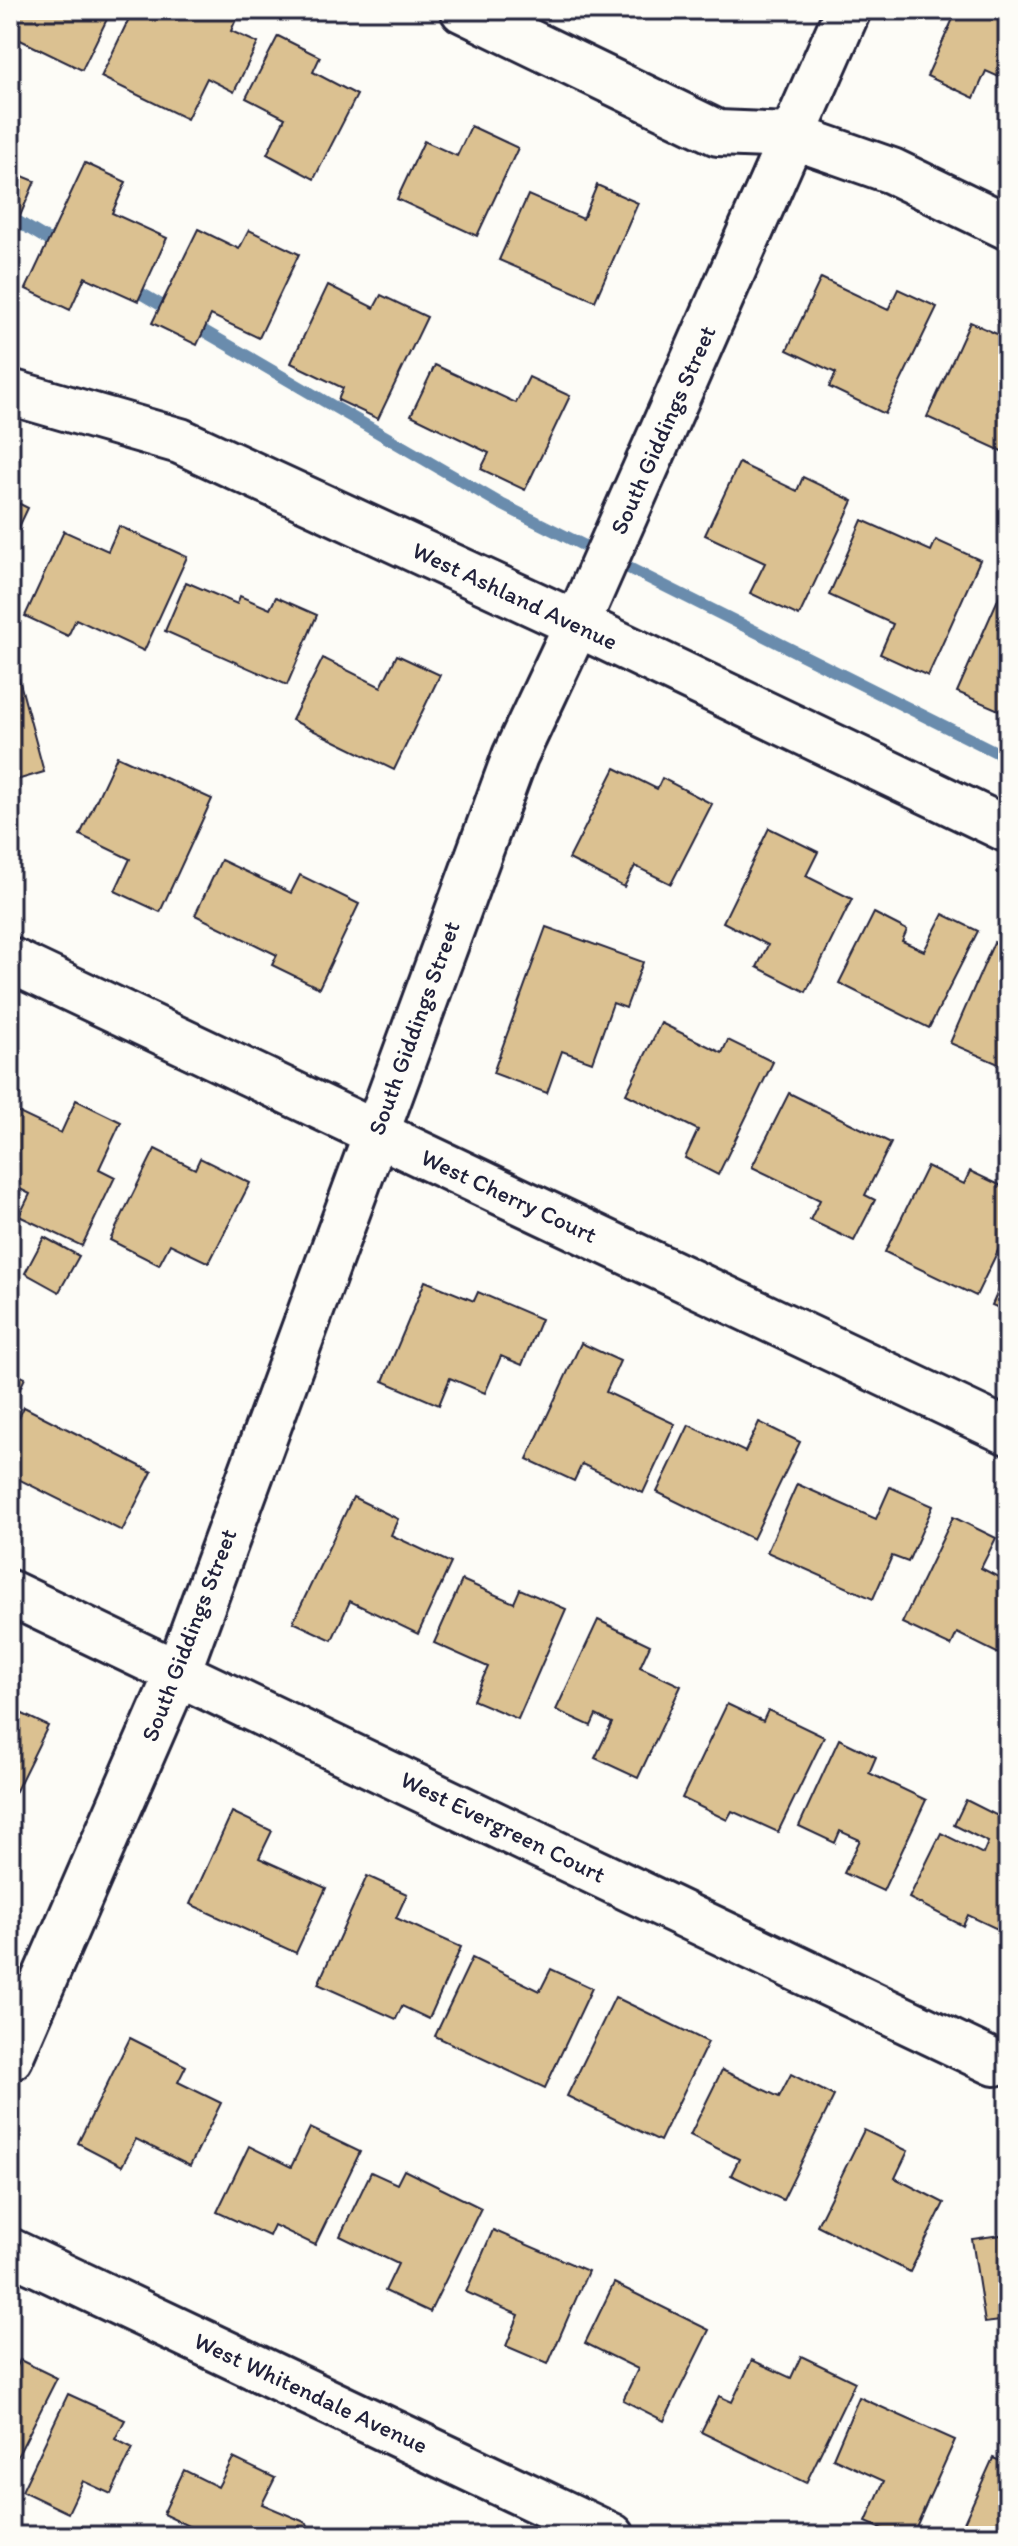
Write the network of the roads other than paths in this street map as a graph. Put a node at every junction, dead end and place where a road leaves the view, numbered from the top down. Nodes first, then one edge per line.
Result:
1 (463, 10) edge
2 (848, 10) edge
3 (792, 136) junction
4 (1008, 227) edge
5 (10, 392) edge
6 (577, 624) junction
7 (1008, 830) edge
8 (10, 960) edge
9 (375, 1132) junction
10 (1008, 1432) edge
11 (10, 1593) edge
12 (178, 1672) junction
13 (10, 2058) edge
14 (995, 2063) dead end
15 (10, 2251) edge
16 (612, 2536) edge

1 - 3 street
2 - 3 street, South Giddings Street
3 - 4 street
3 - 6 street, South Giddings Street
5 - 6 street, West Ashland Avenue
6 - 7 street, West Ashland Avenue
6 - 9 street, South Giddings Street
8 - 9 street, West Cherry Court
9 - 10 street, West Cherry Court
9 - 12 street, South Giddings Street
11 - 12 street, West Evergreen Court
12 - 13 street, South Giddings Street
12 - 14 street, West Evergreen Court
15 - 16 street, West Whitendale Avenue

